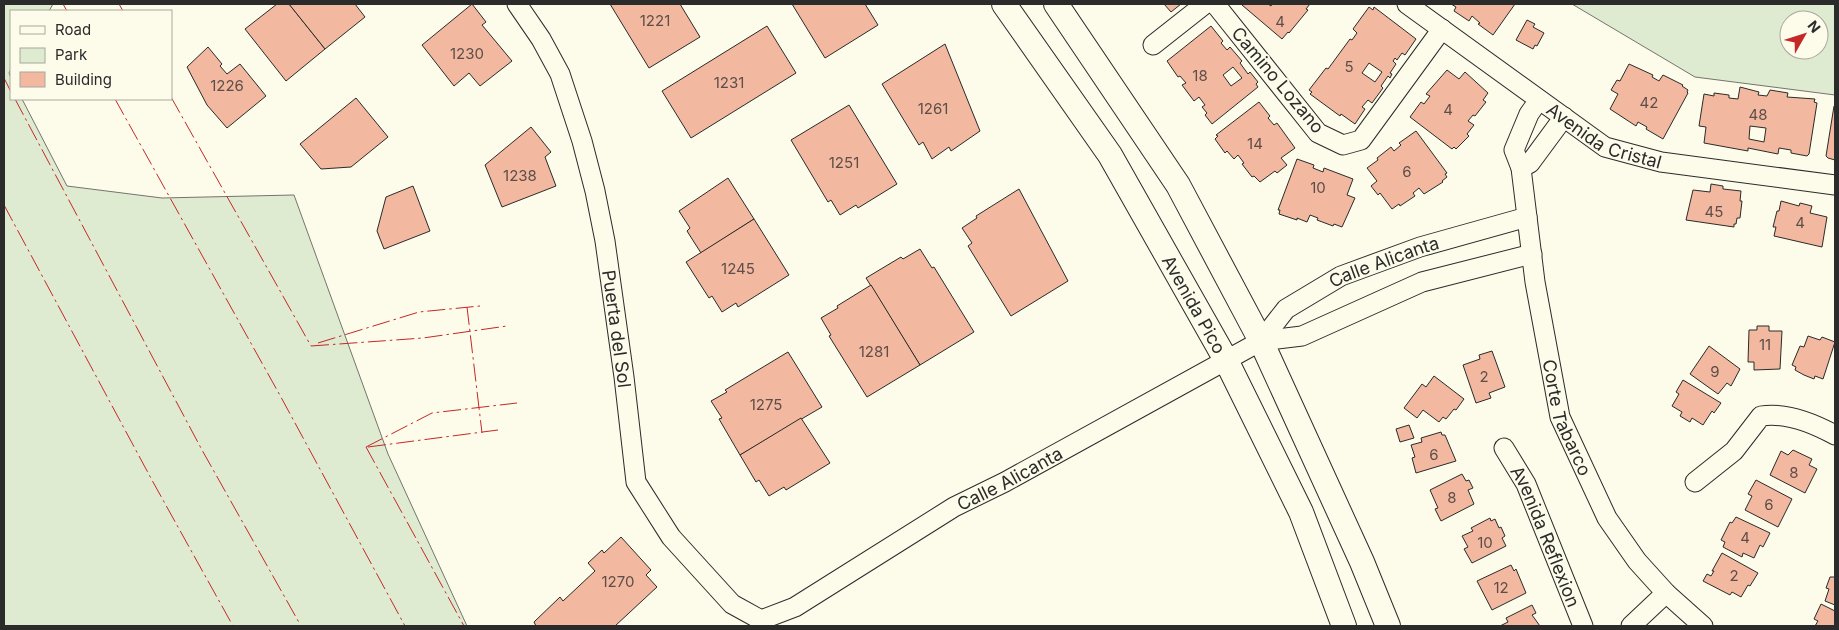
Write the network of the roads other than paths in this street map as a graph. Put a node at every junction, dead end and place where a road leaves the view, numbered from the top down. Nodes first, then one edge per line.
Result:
1 (517, 4) edge
2 (1004, 4) edge
3 (1056, 4) edge
4 (1205, 4) edge
5 (1215, 4) edge
6 (1407, 4) edge
7 (1442, 29) junction
8 (1153, 45) dead end
9 (1539, 100) junction
10 (1564, 117) junction
11 (1521, 168) junction
12 (1835, 185) edge
13 (1527, 217) junction
14 (1532, 254) junction
15 (1261, 341) junction
16 (1226, 360) junction
17 (1835, 435) edge
18 (1504, 448) dead end
19 (1695, 482) dead end
20 (1666, 593) junction
21 (761, 620) joint
22 (1344, 626) edge
23 (1388, 626) edge
24 (1583, 626) edge
25 (1631, 626) edge
26 (1703, 626) edge

1 - 21 street, Puerta del Sol
2 - 16 main road, Avenida Pico
3 - 15 main road
4 - 8 street
5 - 7 street, Camino Lozano
6 - 7 street, Avenida Cristal
7 - 9 street, Avenida Cristal
9 - 10 street, Avenida Cristal
9 - 11 street, Corte Tabarco
10 - 11 street
10 - 12 street, Avenida Cristal
11 - 13 street, Corte Tabarco
13 - 14 street, Corte Tabarco
13 - 15 street, Calle Alicanta
14 - 15 street, Calle Alicanta
14 - 20 street, Corte Tabarco
15 - 16 street, Calle Alicanta
15 - 23 main road
16 - 21 street, Calle Alicanta
16 - 22 main road, Avenida Pico
17 - 19 street
18 - 24 street, Avenida Reflexion
20 - 25 street
20 - 26 street, Corte Tabarco

